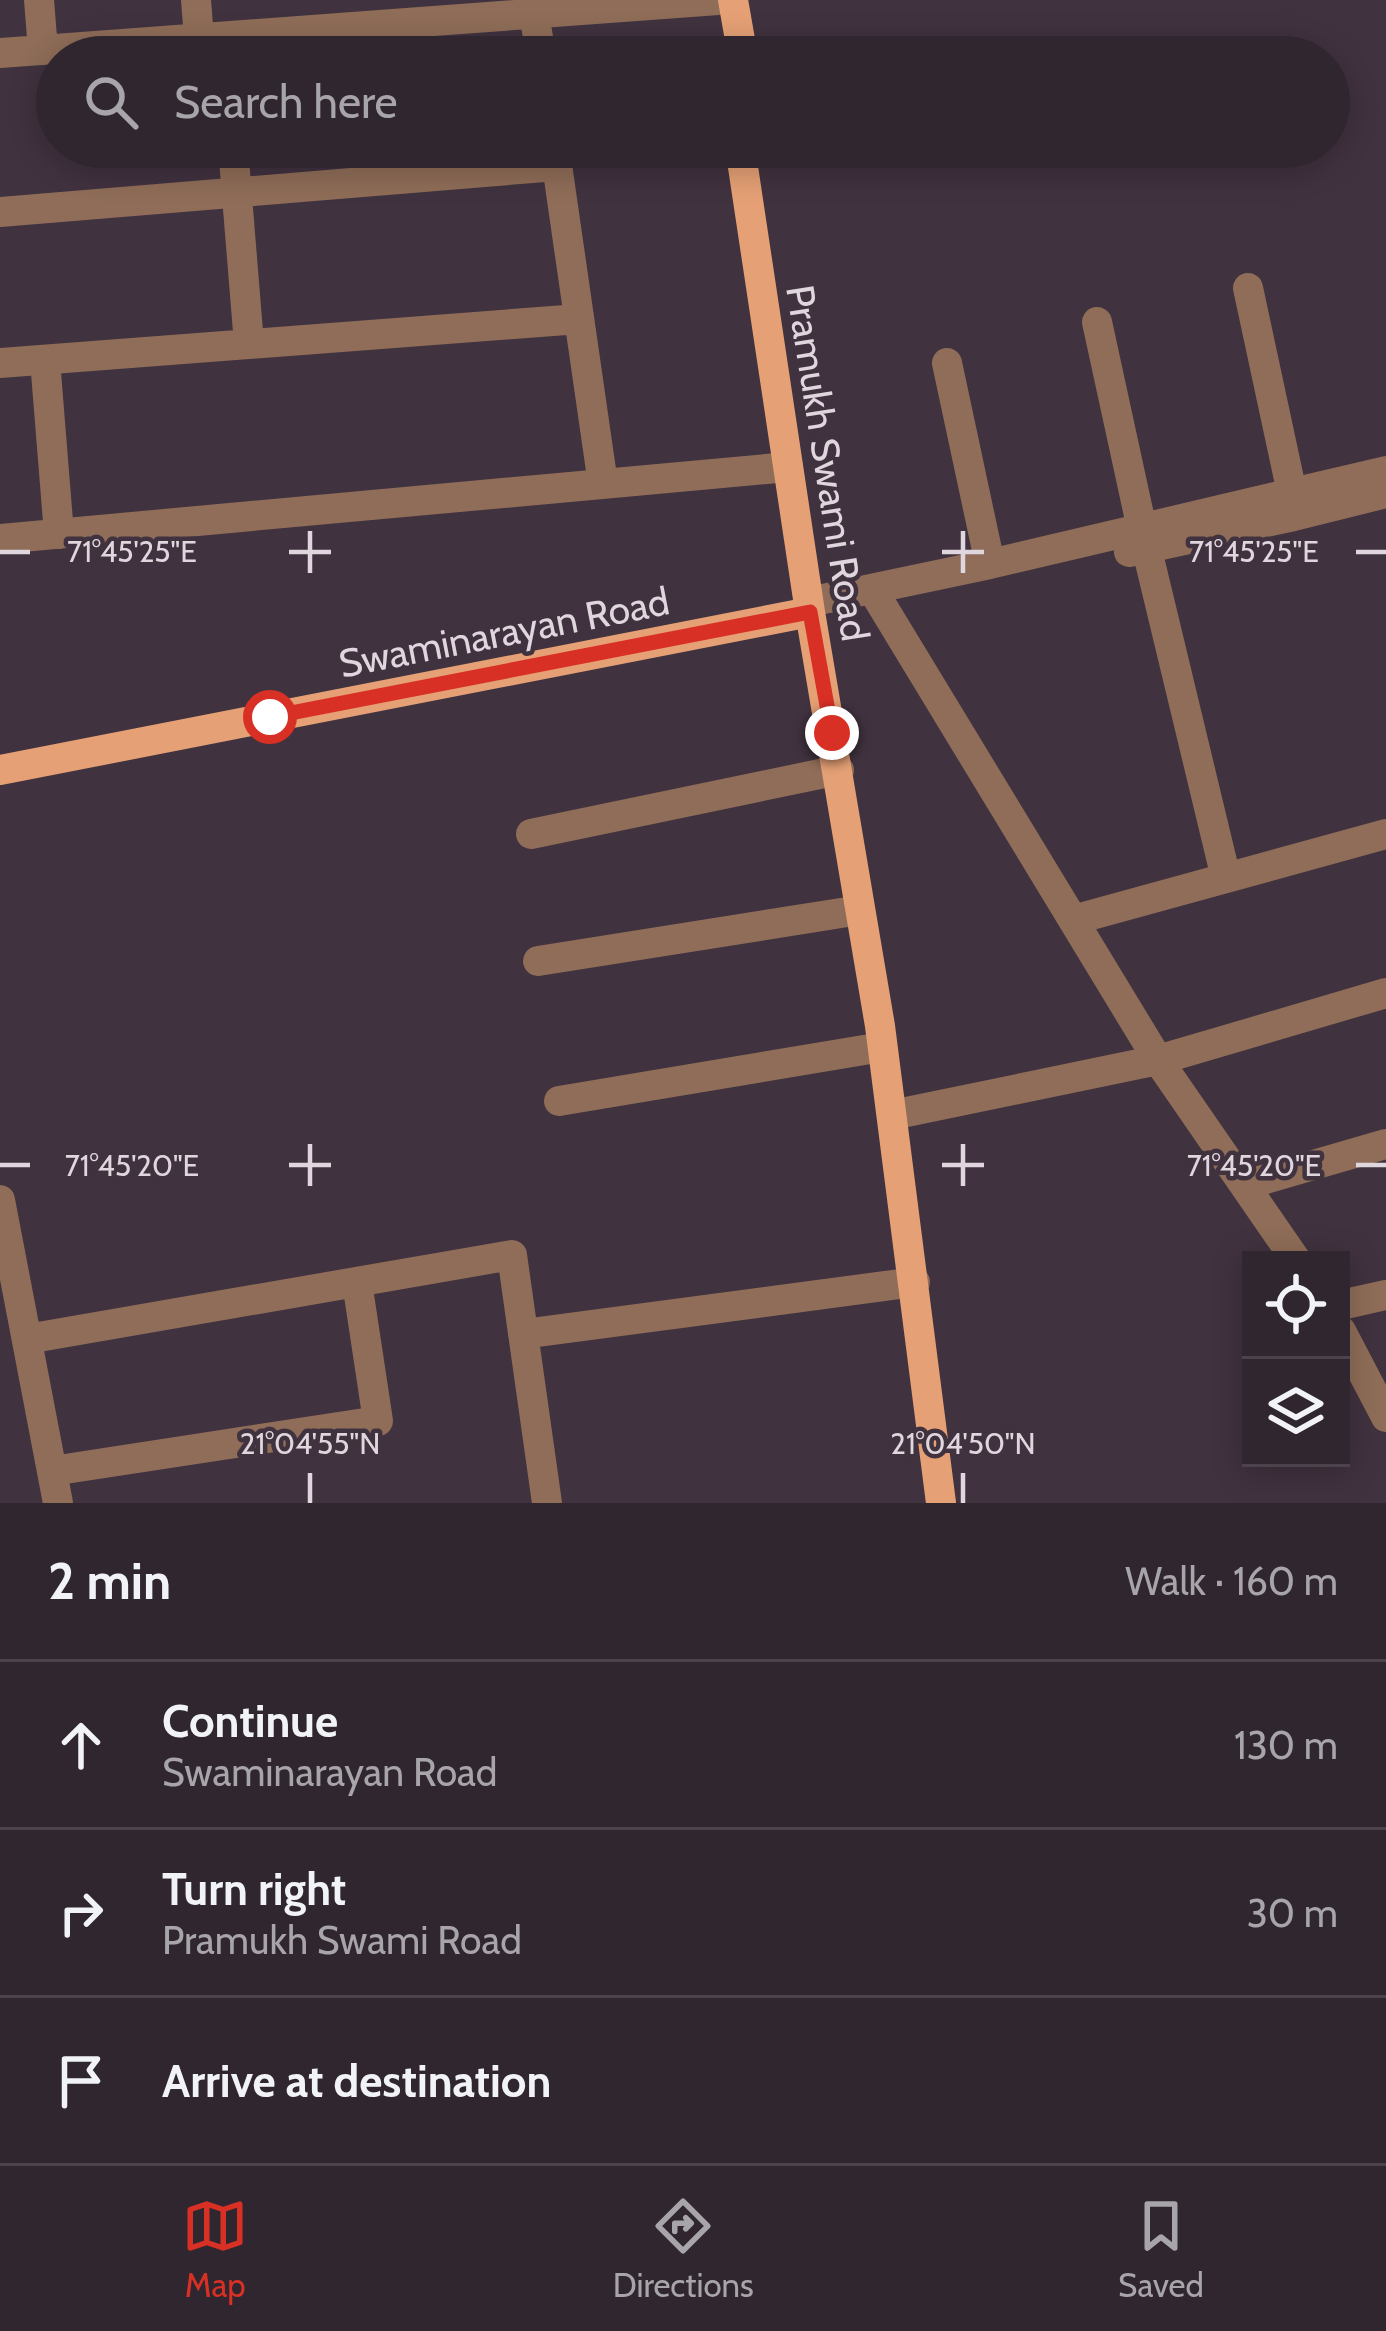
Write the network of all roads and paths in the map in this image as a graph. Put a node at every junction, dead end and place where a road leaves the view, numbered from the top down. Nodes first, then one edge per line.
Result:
1 (39, 0) edge
2 (196, 0) edge
3 (718, 0) edge
4 (734, 0) edge
5 (516, 9) edge
6 (351, 13) edge
7 (42, 36) edge
8 (213, 36) edge
9 (252, 36) edge
10 (530, 36) edge
11 (723, 36) edge
12 (740, 36) edge
13 (36, 50) edge
14 (0, 53) edge
15 (235, 168) edge
16 (459, 168) edge
17 (558, 168) edge
18 (743, 168) edge
19 (762, 168) edge
20 (237, 193) junction
21 (0, 212) edge
22 (1248, 288) dead end
23 (579, 319) junction
24 (1097, 322) dead end
25 (249, 344) junction
26 (45, 360) junction
27 (0, 363) edge
28 (947, 363) dead end
29 (788, 467) junction
30 (1386, 471) edge
31 (603, 484) junction
32 (1292, 493) junction
33 (1386, 493) edge
34 (58, 534) junction
35 (0, 539) edge
36 (1145, 539) junction
37 (991, 565) junction
38 (877, 597) junction
39 (817, 610) junction
40 (0, 770) edge
41 (838, 770) junction
42 (531, 834) dead end
43 (1386, 834) edge
44 (1226, 878) junction
45 (860, 910) junction
46 (1073, 920) junction
47 (538, 962) dead end
48 (1386, 993) edge
49 (882, 1047) junction
50 (1158, 1060) junction
51 (559, 1101) dead end
52 (900, 1113) junction
53 (1386, 1144) edge
54 (1244, 1185) junction
55 (0, 1200) edge
56 (1290, 1251) edge
57 (357, 1282) junction
58 (915, 1282) junction
59 (1386, 1295) edge
60 (1350, 1303) edge
61 (524, 1334) junction
62 (27, 1339) junction
63 (1350, 1347) edge
64 (1386, 1417) edge
65 (52, 1471) junction
66 (58, 1503) edge
67 (547, 1503) edge
68 (941, 1503) edge
69 (954, 1503) edge

1 - 7 street
2 - 8 street
3 - 5 street
3 - 11 main road
4 - 12 main road
5 - 6 street
5 - 10 street
6 - 9 street
13 - 14 street
15 - 20 street
16 - 20 street
17 - 23 street
18 - 29 main road, Pramukh Swami Road
19 - 39 main road, Pramukh Swami Road
20 - 21 street
20 - 25 street
22 - 32 street
23 - 25 street
23 - 31 street
24 - 36 street
25 - 26 street
26 - 27 street
26 - 34 street
28 - 37 street
29 - 31 street
29 - 39 main road, Pramukh Swami Road
30 - 32 street, Swaminarayan Road
31 - 34 street
32 - 36 street, Swaminarayan Road
33 - 36 street, Swaminarayan Road
34 - 35 street
36 - 37 street, Swaminarayan Road
36 - 38 street, Swaminarayan Road
36 - 44 street
37 - 38 street, Swaminarayan Road
38 - 39 street, Swaminarayan Road
38 - 46 street
39 - 40 main road, Swaminarayan Road
39 - 41 main road, Pramukh Swami Road
39 - 52 main road, Pramukh Swami Road
41 - 42 street
41 - 45 main road, Pramukh Swami Road
43 - 44 street
44 - 46 street
45 - 47 street
45 - 49 main road, Pramukh Swami Road
46 - 50 street
48 - 50 street
49 - 51 street
49 - 52 main road, Pramukh Swami Road
50 - 52 street
50 - 54 street
52 - 58 main road, Pramukh Swami Road
52 - 69 main road, Pramukh Swami Road
53 - 54 street
54 - 56 street
55 - 62 street
57 - 61 street
57 - 62 street
57 - 65 street
58 - 61 street
58 - 68 main road, Pramukh Swami Road
59 - 60 street
61 - 67 street
62 - 65 street
63 - 64 street
65 - 66 street

